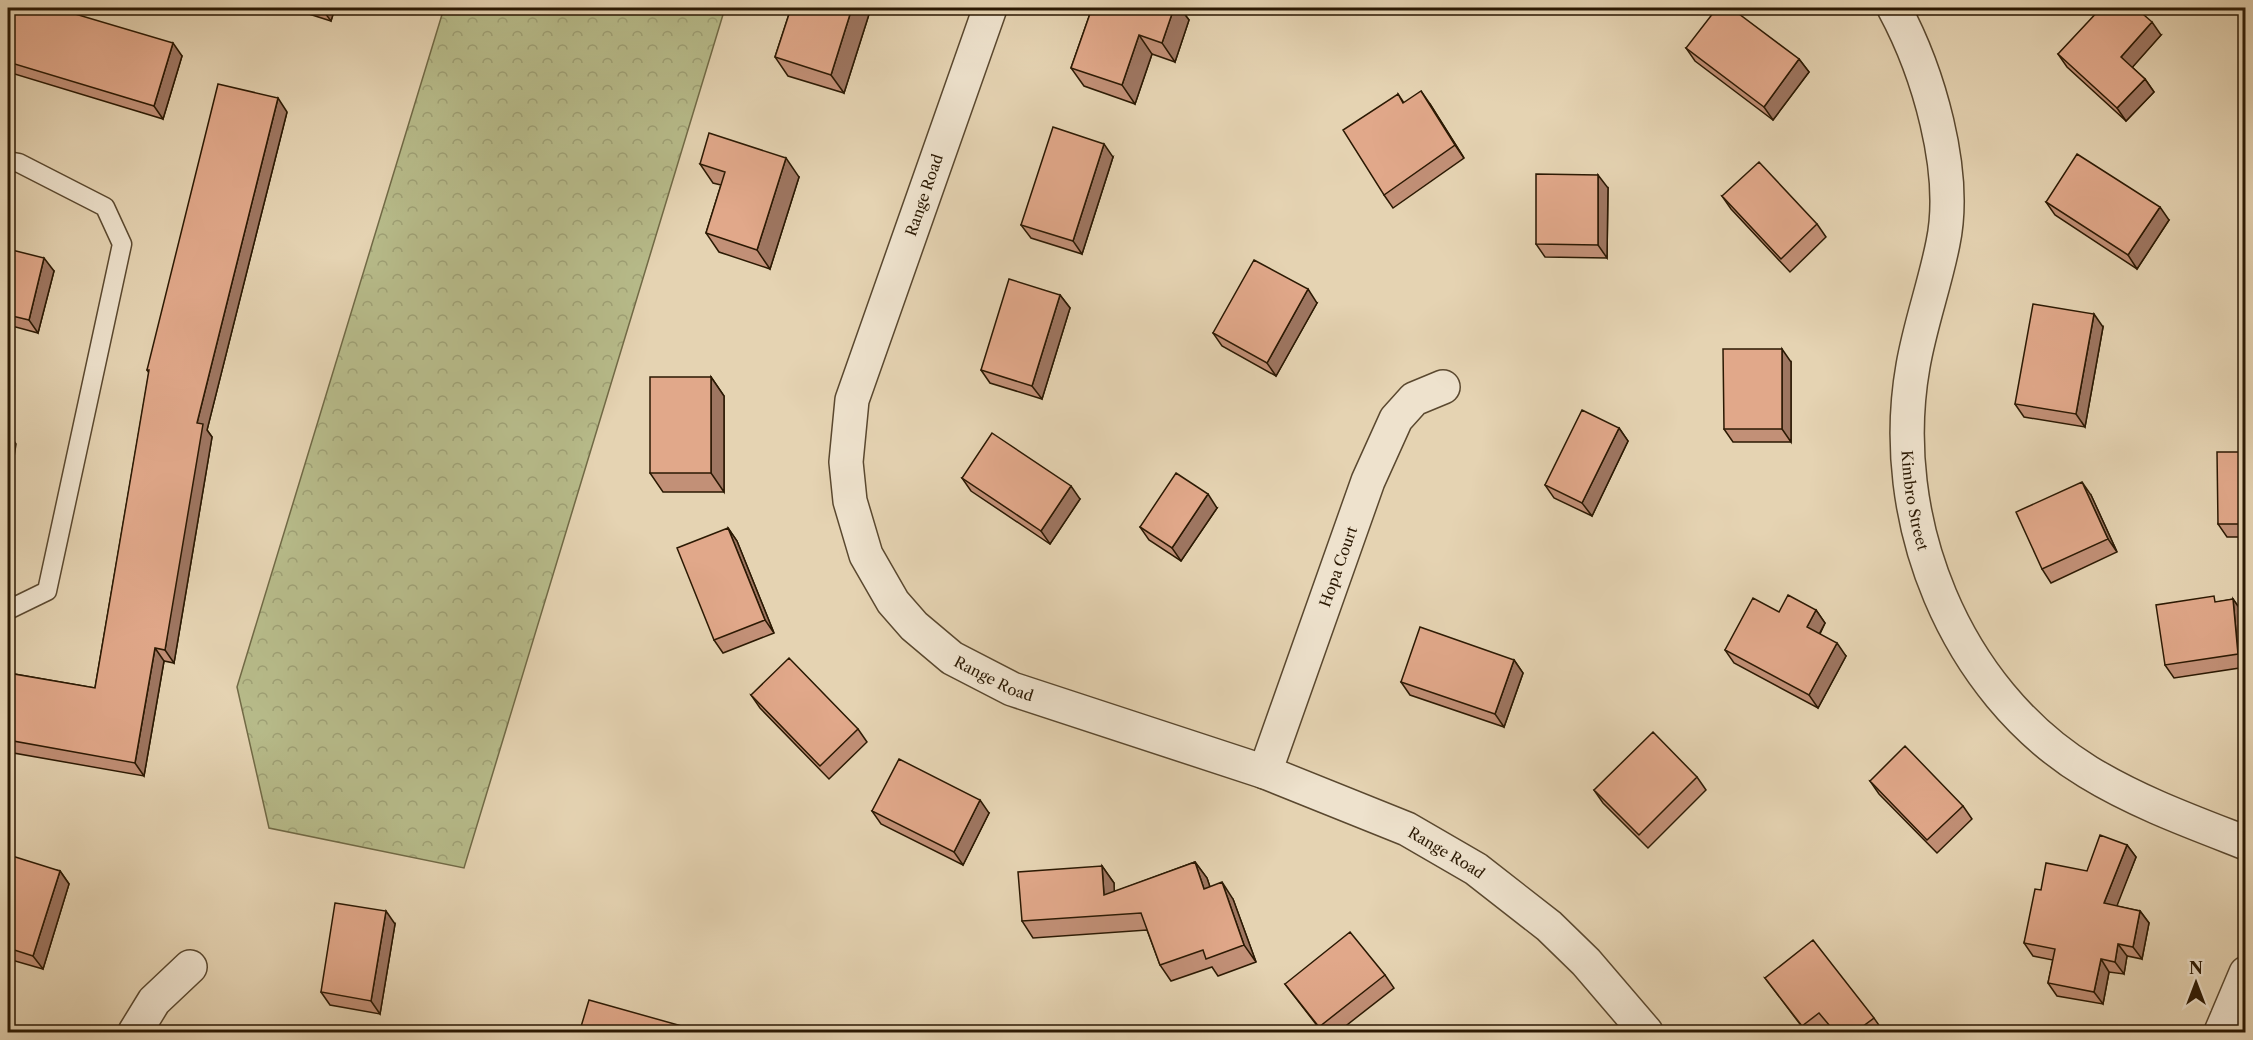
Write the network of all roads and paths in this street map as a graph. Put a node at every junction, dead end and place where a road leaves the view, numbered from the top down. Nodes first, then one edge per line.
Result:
1 (990, 8) edge
2 (1894, 8) edge
3 (8, 161) edge
4 (1443, 387) dead end
5 (8, 610) edge
6 (1265, 772) junction
7 (2246, 843) edge
8 (190, 967) dead end
9 (2246, 973) edge
10 (2232, 1022) edge
11 (135, 1032) edge
12 (1646, 1032) edge

1 - 6 street, Range Road
2 - 7 street, Kimbro Street
3 - 5 lane
4 - 6 street, Hopa Court
6 - 12 street, Range Road
8 - 11 street
9 - 10 street

